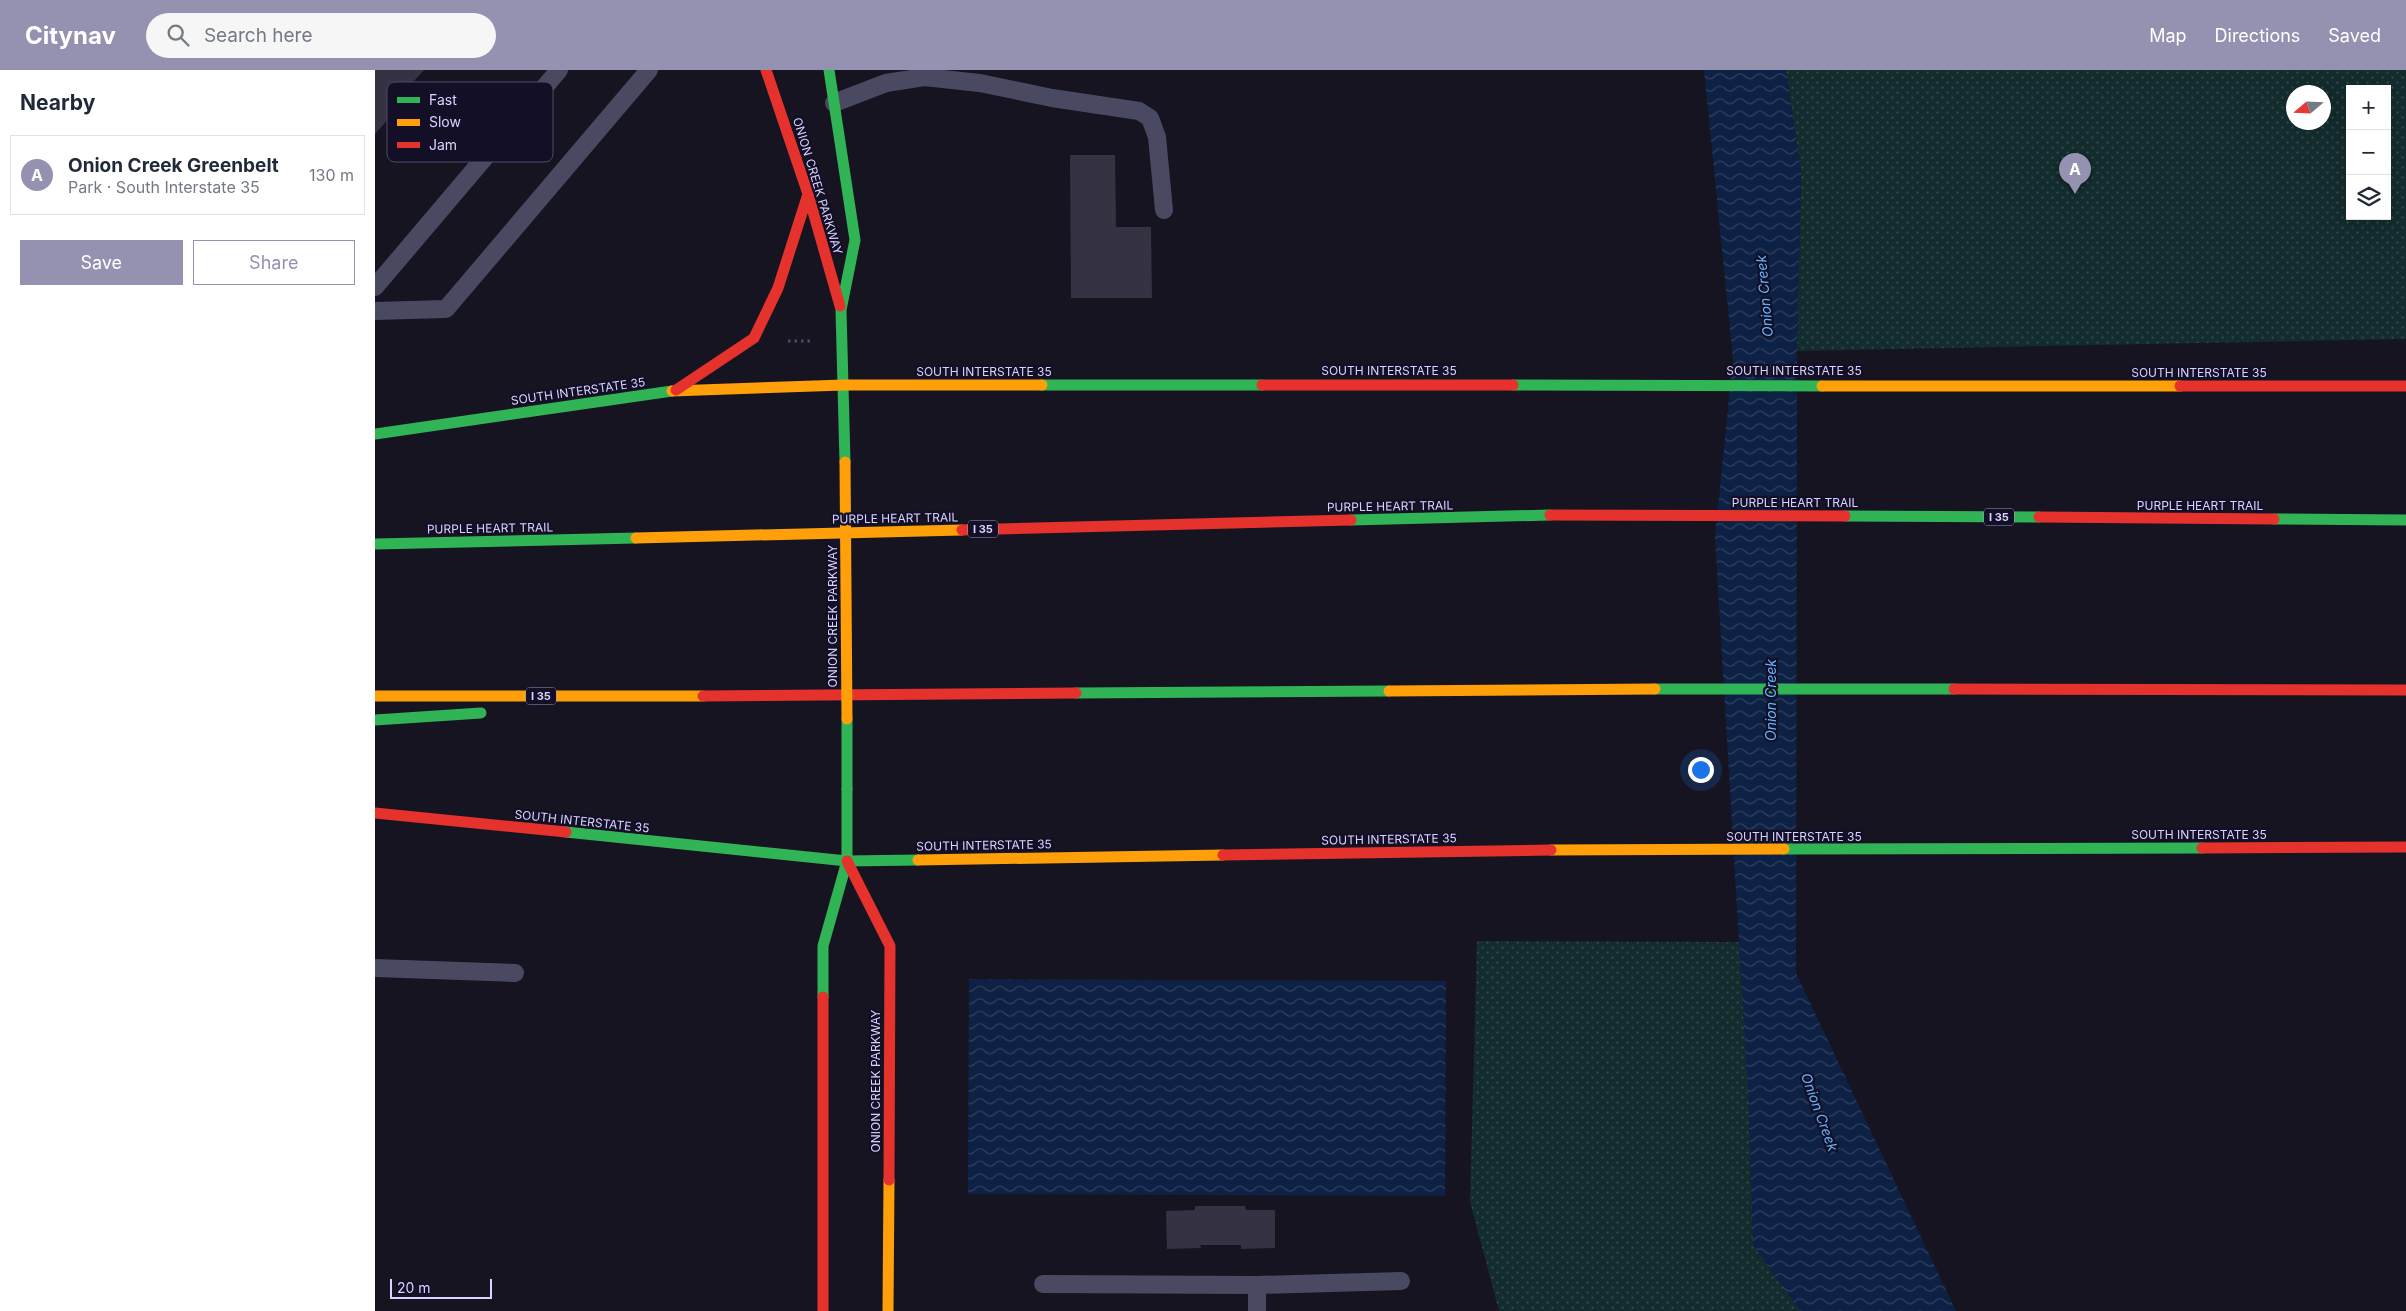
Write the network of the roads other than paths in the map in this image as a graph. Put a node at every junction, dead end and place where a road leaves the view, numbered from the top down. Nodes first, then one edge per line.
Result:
1 (559, 70) edge
2 (649, 70) edge
3 (766, 70) edge
4 (829, 70) edge
5 (549, 82) edge
6 (834, 103) junction
7 (481, 162) edge
8 (808, 194) junction
9 (1164, 210) dead end
10 (375, 287) edge
11 (841, 310) junction
12 (375, 311) edge
13 (844, 385) junction
14 (2406, 386) edge
15 (676, 390) junction
16 (375, 434) edge
17 (2406, 520) edge
18 (375, 544) edge
19 (2406, 690) edge
20 (375, 696) edge
21 (707, 696) junction
22 (541, 708) dead end
23 (492, 712) dead end
24 (375, 720) edge
25 (375, 813) edge
26 (2406, 847) edge
27 (847, 861) junction
28 (375, 968) edge
29 (515, 973) dead end
30 (1401, 1281) dead end
31 (1043, 1284) dead end
32 (1257, 1285) junction
33 (823, 1311) edge
34 (888, 1311) edge
35 (1257, 1311) edge

1 - 5 lane
2 - 12 lane
3 - 8 main road, ONION CREEK PARKWAY
4 - 6 main road, ONION CREEK PARKWAY
6 - 9 lane
6 - 11 main road, ONION CREEK PARKWAY
7 - 10 lane
8 - 11 main road, ONION CREEK PARKWAY
8 - 15 main road
11 - 13 main road, ONION CREEK PARKWAY
13 - 14 main road, SOUTH INTERSTATE 35
13 - 15 main road, SOUTH INTERSTATE 35
13 - 27 main road, ONION CREEK PARKWAY, bridge
15 - 16 main road, SOUTH INTERSTATE 35
17 - 18 main road, PURPLE HEART TRAIL / I 35
19 - 21 main road, I 35
20 - 21 main road, I 35
21 - 22 main road
23 - 24 main road
25 - 27 main road, SOUTH INTERSTATE 35
26 - 27 main road, SOUTH INTERSTATE 35
27 - 33 main road, ONION CREEK PARKWAY
27 - 34 main road, ONION CREEK PARKWAY
28 - 29 lane
30 - 32 lane
31 - 32 lane
32 - 35 lane

